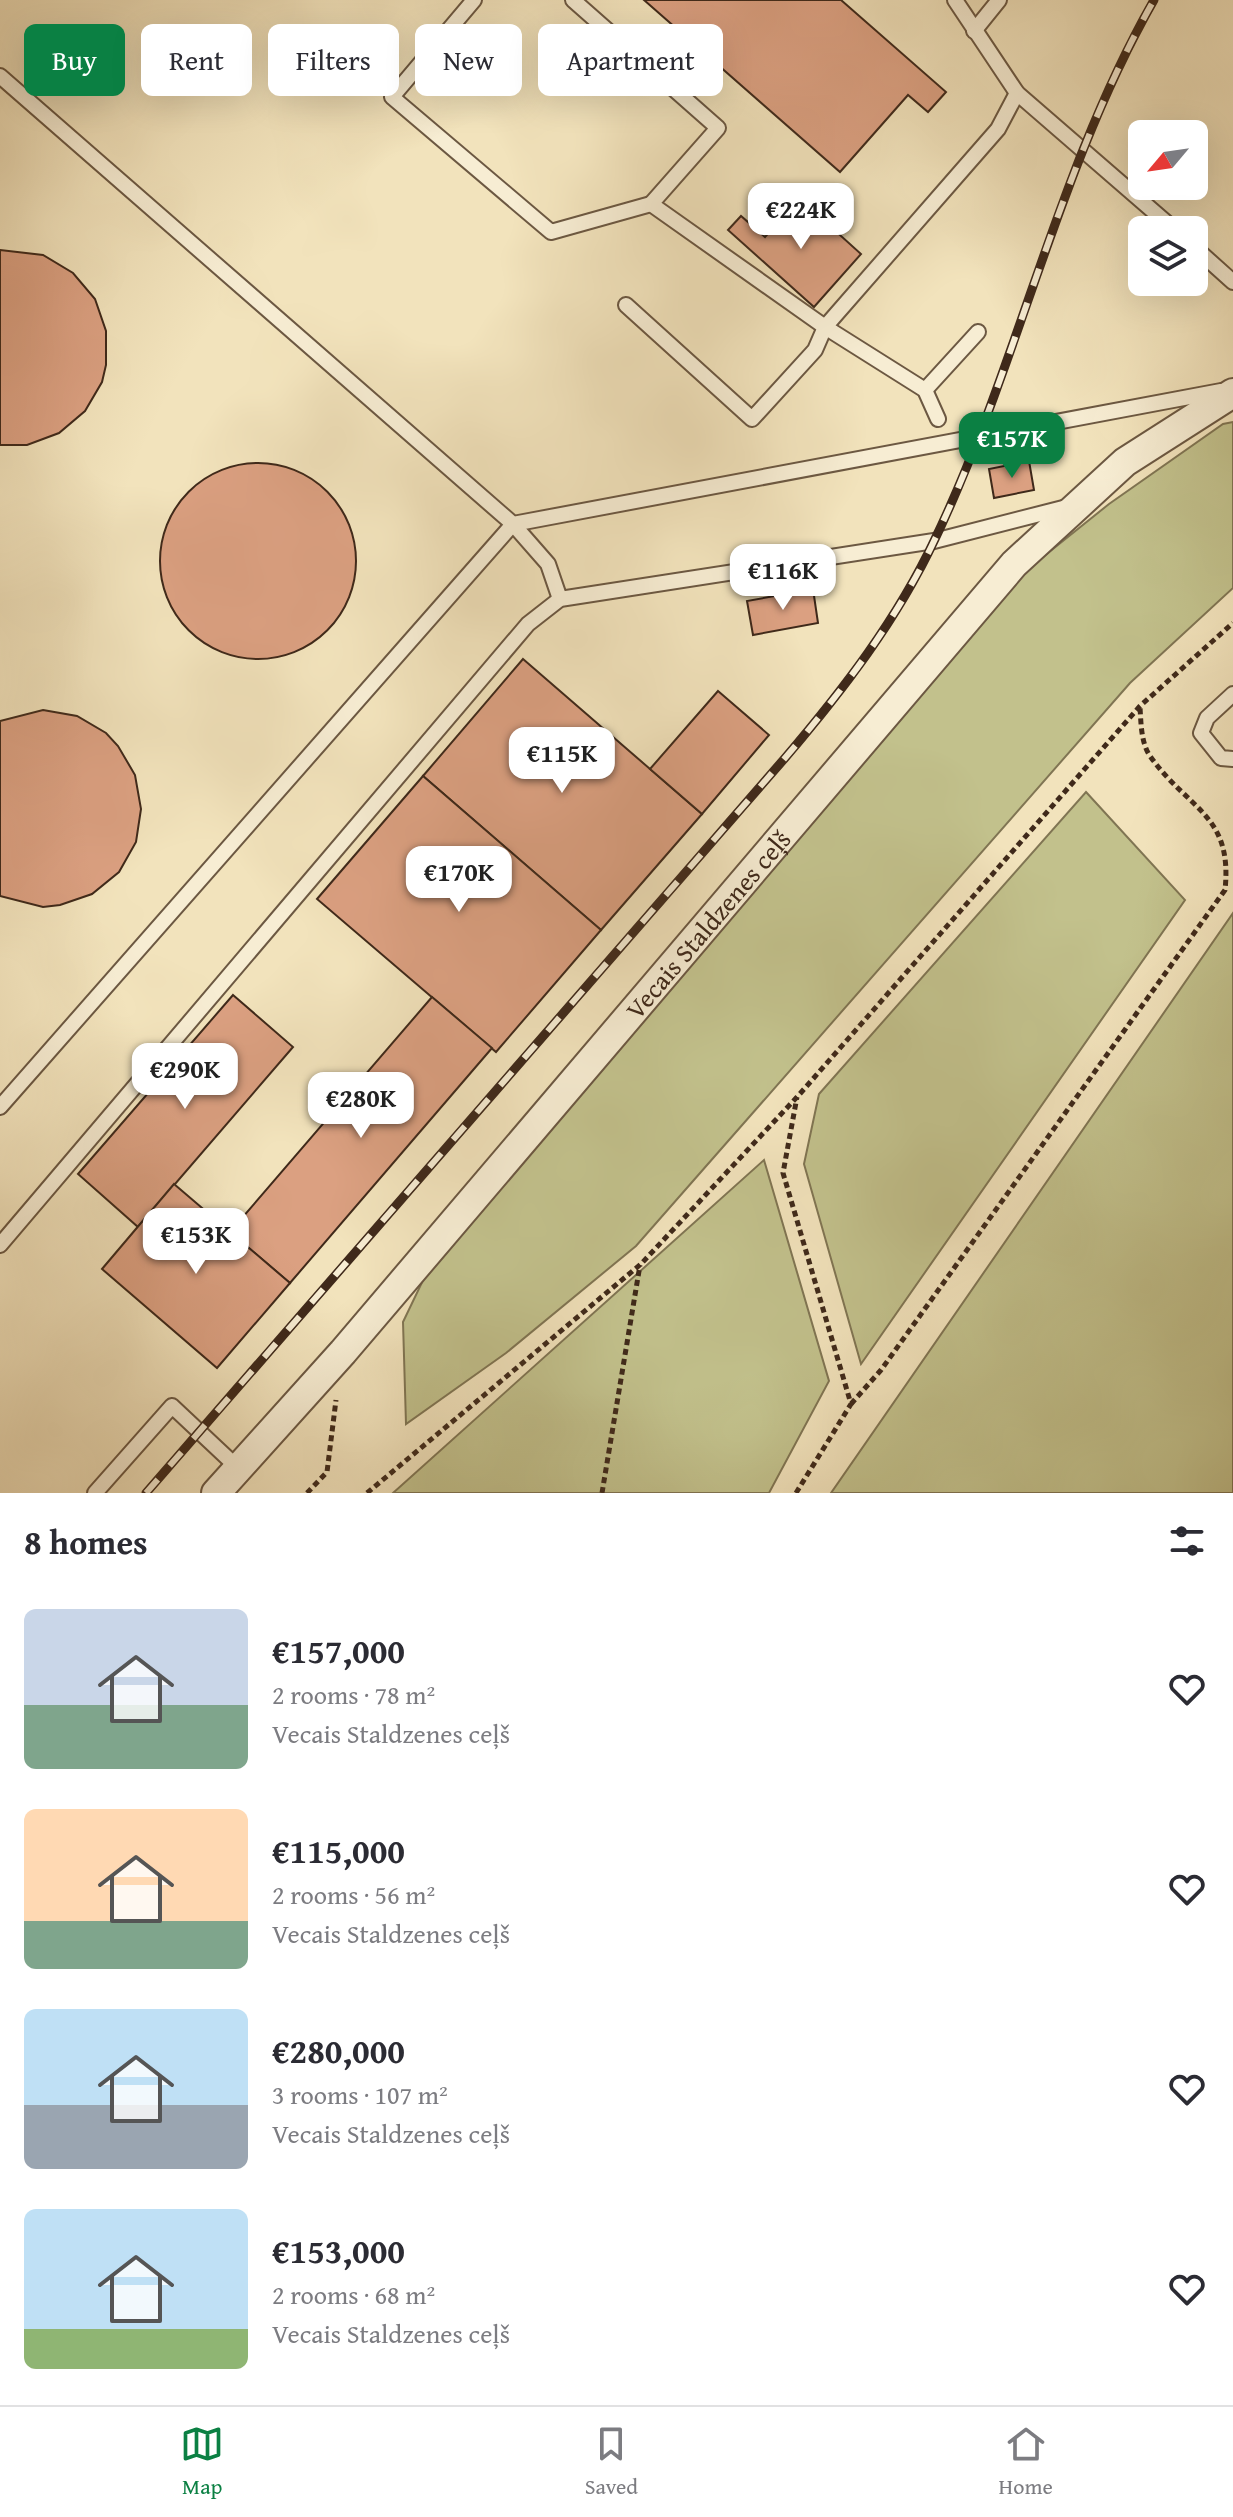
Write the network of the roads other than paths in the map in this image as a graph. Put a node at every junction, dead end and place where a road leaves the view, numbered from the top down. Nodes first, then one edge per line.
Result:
1 (474, 0) edge
2 (573, 0) edge
3 (955, 0) edge
4 (999, 0) edge
5 (974, 31) junction
6 (0, 76) edge
7 (1017, 93) junction
8 (651, 204) junction
9 (1159, 216) edge
10 (1208, 260) edge
11 (1233, 282) edge
12 (626, 305) dead end
13 (825, 327) junction
14 (978, 332) dead end
15 (925, 390) junction
16 (1233, 391) edge
17 (938, 419) dead end
18 (1075, 505) junction
19 (513, 524) junction
20 (560, 599) junction
21 (1233, 694) edge
22 (1233, 759) edge
23 (0, 1107) edge
24 (0, 1245) edge
25 (238, 1468) junction
26 (95, 1493) edge
27 (216, 1493) edge

1 - 8 lane
2 - 8 lane
3 - 5 lane
4 - 5 lane
5 - 7 lane
6 - 19 lane
7 - 9 lane
7 - 13 lane
8 - 13 lane
10 - 11 lane
12 - 13 lane
13 - 15 lane
14 - 15 lane
15 - 17 lane
16 - 18 street, Vecais Staldzenes ceļš
16 - 19 lane
18 - 20 lane
18 - 25 street, Vecais Staldzenes ceļš
19 - 20 lane
19 - 23 lane
20 - 24 lane
21 - 22 lane
25 - 26 lane
25 - 27 street, Vecais Staldzenes ceļš

